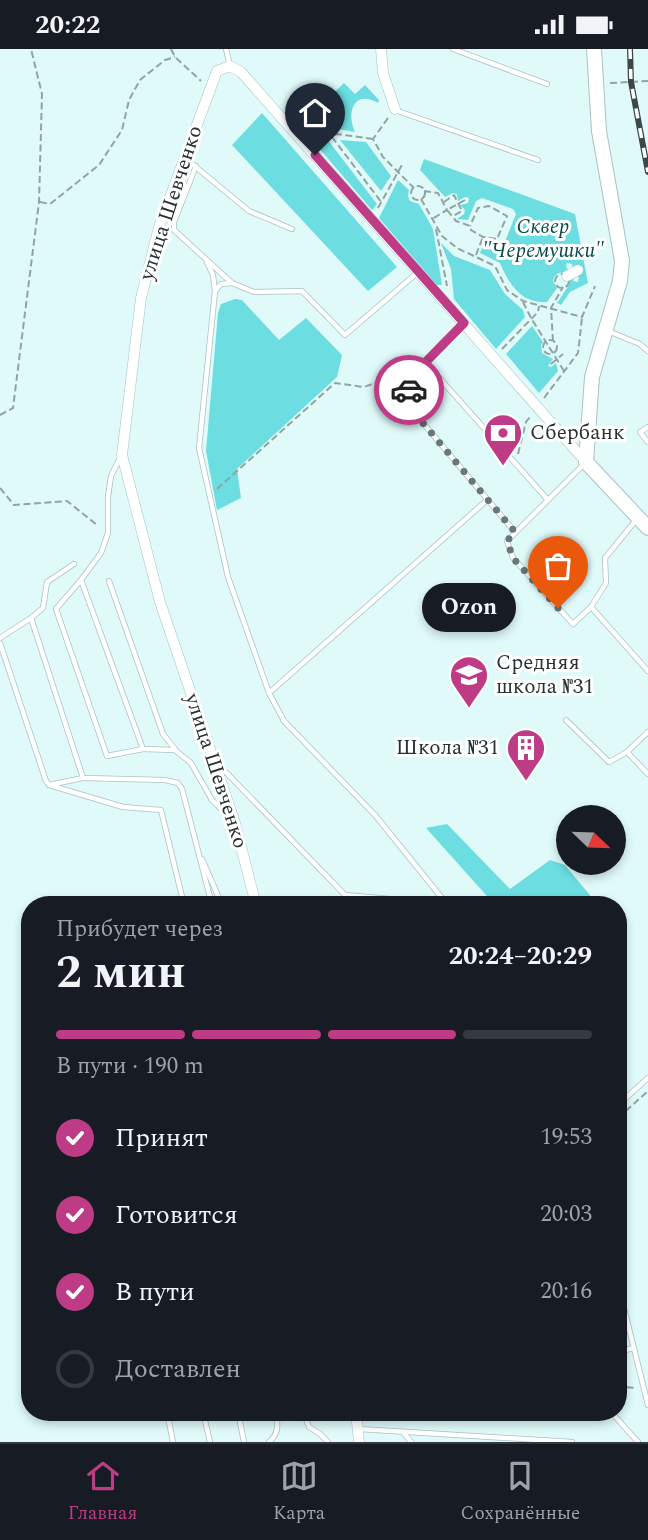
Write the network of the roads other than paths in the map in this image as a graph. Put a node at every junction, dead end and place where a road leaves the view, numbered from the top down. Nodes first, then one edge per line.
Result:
1 (226, 49) edge
2 (381, 49) edge
3 (453, 49) edge
4 (594, 49) edge
5 (230, 67) junction
6 (547, 84) dead end
7 (394, 109) joint
8 (184, 157) junction
9 (538, 160) dead end
10 (196, 166) junction
11 (292, 229) dead end
12 (207, 262) junction
13 (418, 273) junction
14 (232, 283) junction
15 (215, 291) junction
16 (464, 323) junction
17 (606, 331) junction
18 (648, 351) edge
19 (426, 363) junction
20 (648, 427) edge
21 (648, 442) edge
22 (122, 455) junction
23 (586, 462) junction
24 (487, 500) junction
25 (548, 500) junction
26 (645, 522) edge
27 (515, 532) junction
28 (74, 564) dead end
29 (81, 580) junction
30 (109, 581) dead end
31 (591, 607) junction
32 (31, 618) junction
33 (0, 638) edge
34 (0, 643) edge
35 (648, 671) edge
36 (269, 693) junction
37 (566, 720) dead end
38 (648, 732) edge
39 (143, 749) junction
40 (175, 750) junction
41 (628, 752) junction
42 (215, 761) junction
43 (648, 774) edge
44 (83, 779) junction
45 (50, 785) junction
46 (235, 823) junction
47 (197, 845) junction
48 (182, 896) edge
49 (210, 896) edge
50 (218, 896) edge
51 (254, 896) edge
52 (356, 896) edge
53 (441, 896) edge
54 (648, 1078) edge
55 (627, 1097) edge
56 (627, 1326) edge
57 (632, 1348) junction
58 (627, 1349) edge
59 (648, 1405) edge
60 (169, 1421) edge
61 (205, 1421) edge
62 (240, 1421) edge
63 (277, 1421) edge
64 (307, 1421) edge
65 (357, 1421) edge
66 (619, 1421) edge
67 (358, 1429) junction
68 (403, 1431) junction
69 (449, 1435) junction
70 (173, 1442) edge
71 (210, 1442) edge
72 (244, 1442) edge
73 (269, 1442) edge
74 (328, 1442) edge
75 (359, 1442) edge
76 (411, 1442) edge
77 (454, 1442) edge
78 (572, 1442) edge
79 (638, 1442) edge

1 - 5 lane
2 - 7 street
3 - 6 lane
4 - 17 street
5 - 8 street, улица Шевченко
5 - 13 street
7 - 9 lane
8 - 10 lane
8 - 22 street, улица Шевченко
10 - 11 lane
10 - 12 lane
12 - 14 lane
12 - 15 lane
13 - 14 lane
13 - 16 street
14 - 15 lane
15 - 36 lane
16 - 19 lane
16 - 23 street
17 - 18 lane
17 - 23 street
19 - 24 lane
19 - 25 lane
20 - 21 lane
22 - 29 lane
22 - 42 street, улица Шевченко
23 - 25 lane
23 - 26 street
24 - 27 lane
24 - 36 lane
25 - 27 lane
26 - 31 lane
27 - 31 lane
28 - 32 lane
29 - 39 lane
29 - 39 lane
30 - 40 lane
31 - 35 lane
32 - 33 lane
32 - 44 lane
34 - 45 lane
36 - 53 lane
37 - 41 lane
38 - 41 lane
39 - 40 lane
40 - 46 lane
41 - 43 lane
42 - 46 street, улица Шевченко
42 - 52 lane
44 - 45 lane
44 - 47 lane
45 - 48 lane
46 - 51 street, улица Шевченко
47 - 49 lane
47 - 50 lane
54 - 55 lane
56 - 57 lane
57 - 58 lane
57 - 59 lane
60 - 70 lane
61 - 71 lane
62 - 72 lane
63 - 73 lane
64 - 74 lane
65 - 67 street
66 - 79 lane
67 - 68 lane
67 - 75 street
68 - 69 lane
68 - 76 lane
69 - 77 lane
69 - 78 lane

